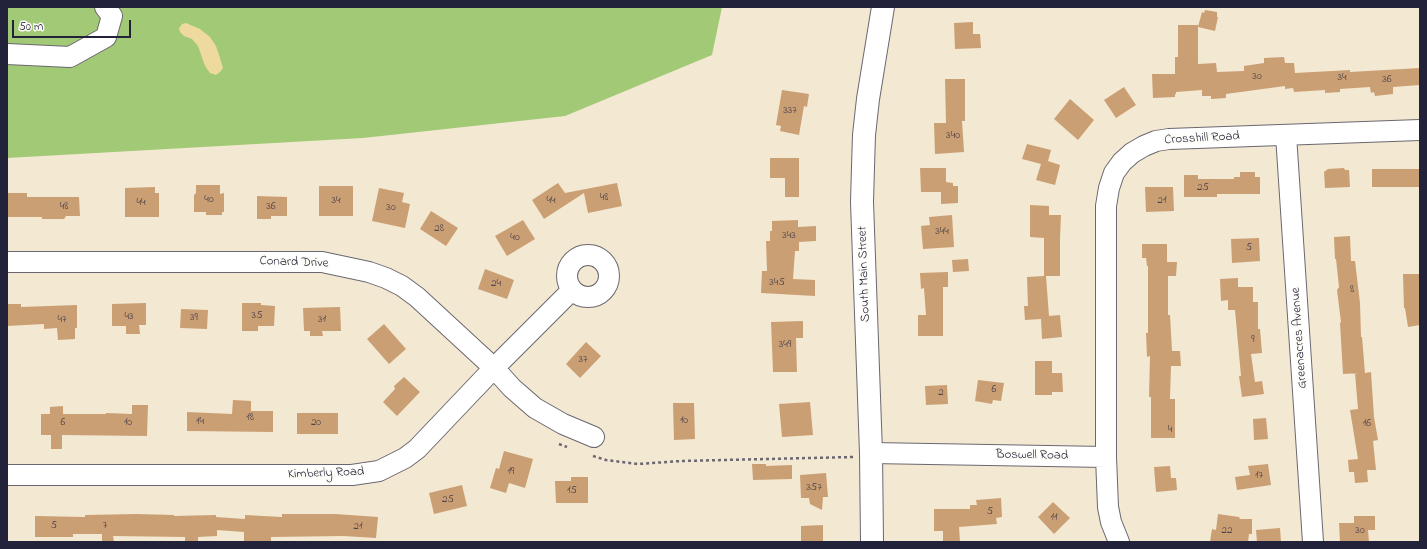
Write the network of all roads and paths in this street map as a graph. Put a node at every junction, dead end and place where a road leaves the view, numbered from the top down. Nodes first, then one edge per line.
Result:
1 (105, 7) edge
2 (883, 7) edge
3 (7, 54) edge
4 (1420, 130) edge
5 (1286, 135) junction
6 (7, 262) edge
7 (572, 290) dead end
8 (494, 368) junction
9 (559, 444) dead end
10 (590, 445) joint
11 (572, 448) dead end
12 (862, 455) junction
13 (1106, 457) junction
14 (7, 475) edge
15 (872, 542) edge
16 (1119, 542) edge
17 (1313, 542) edge

1 - 3 street
2 - 12 main road, South Main Street
4 - 5 street, Crosshill Road
5 - 13 street, Crosshill Road
5 - 17 street, Greenacres Avenue
6 - 8 street, Conard Drive
7 - 8 street, Kimberly Road
8 - 10 street, Conard Drive
8 - 14 street, Kimberly Road
9 - 11 path
10 - 12 path
12 - 13 street, Boswell Road
12 - 15 main road, South Main Street
13 - 16 street

